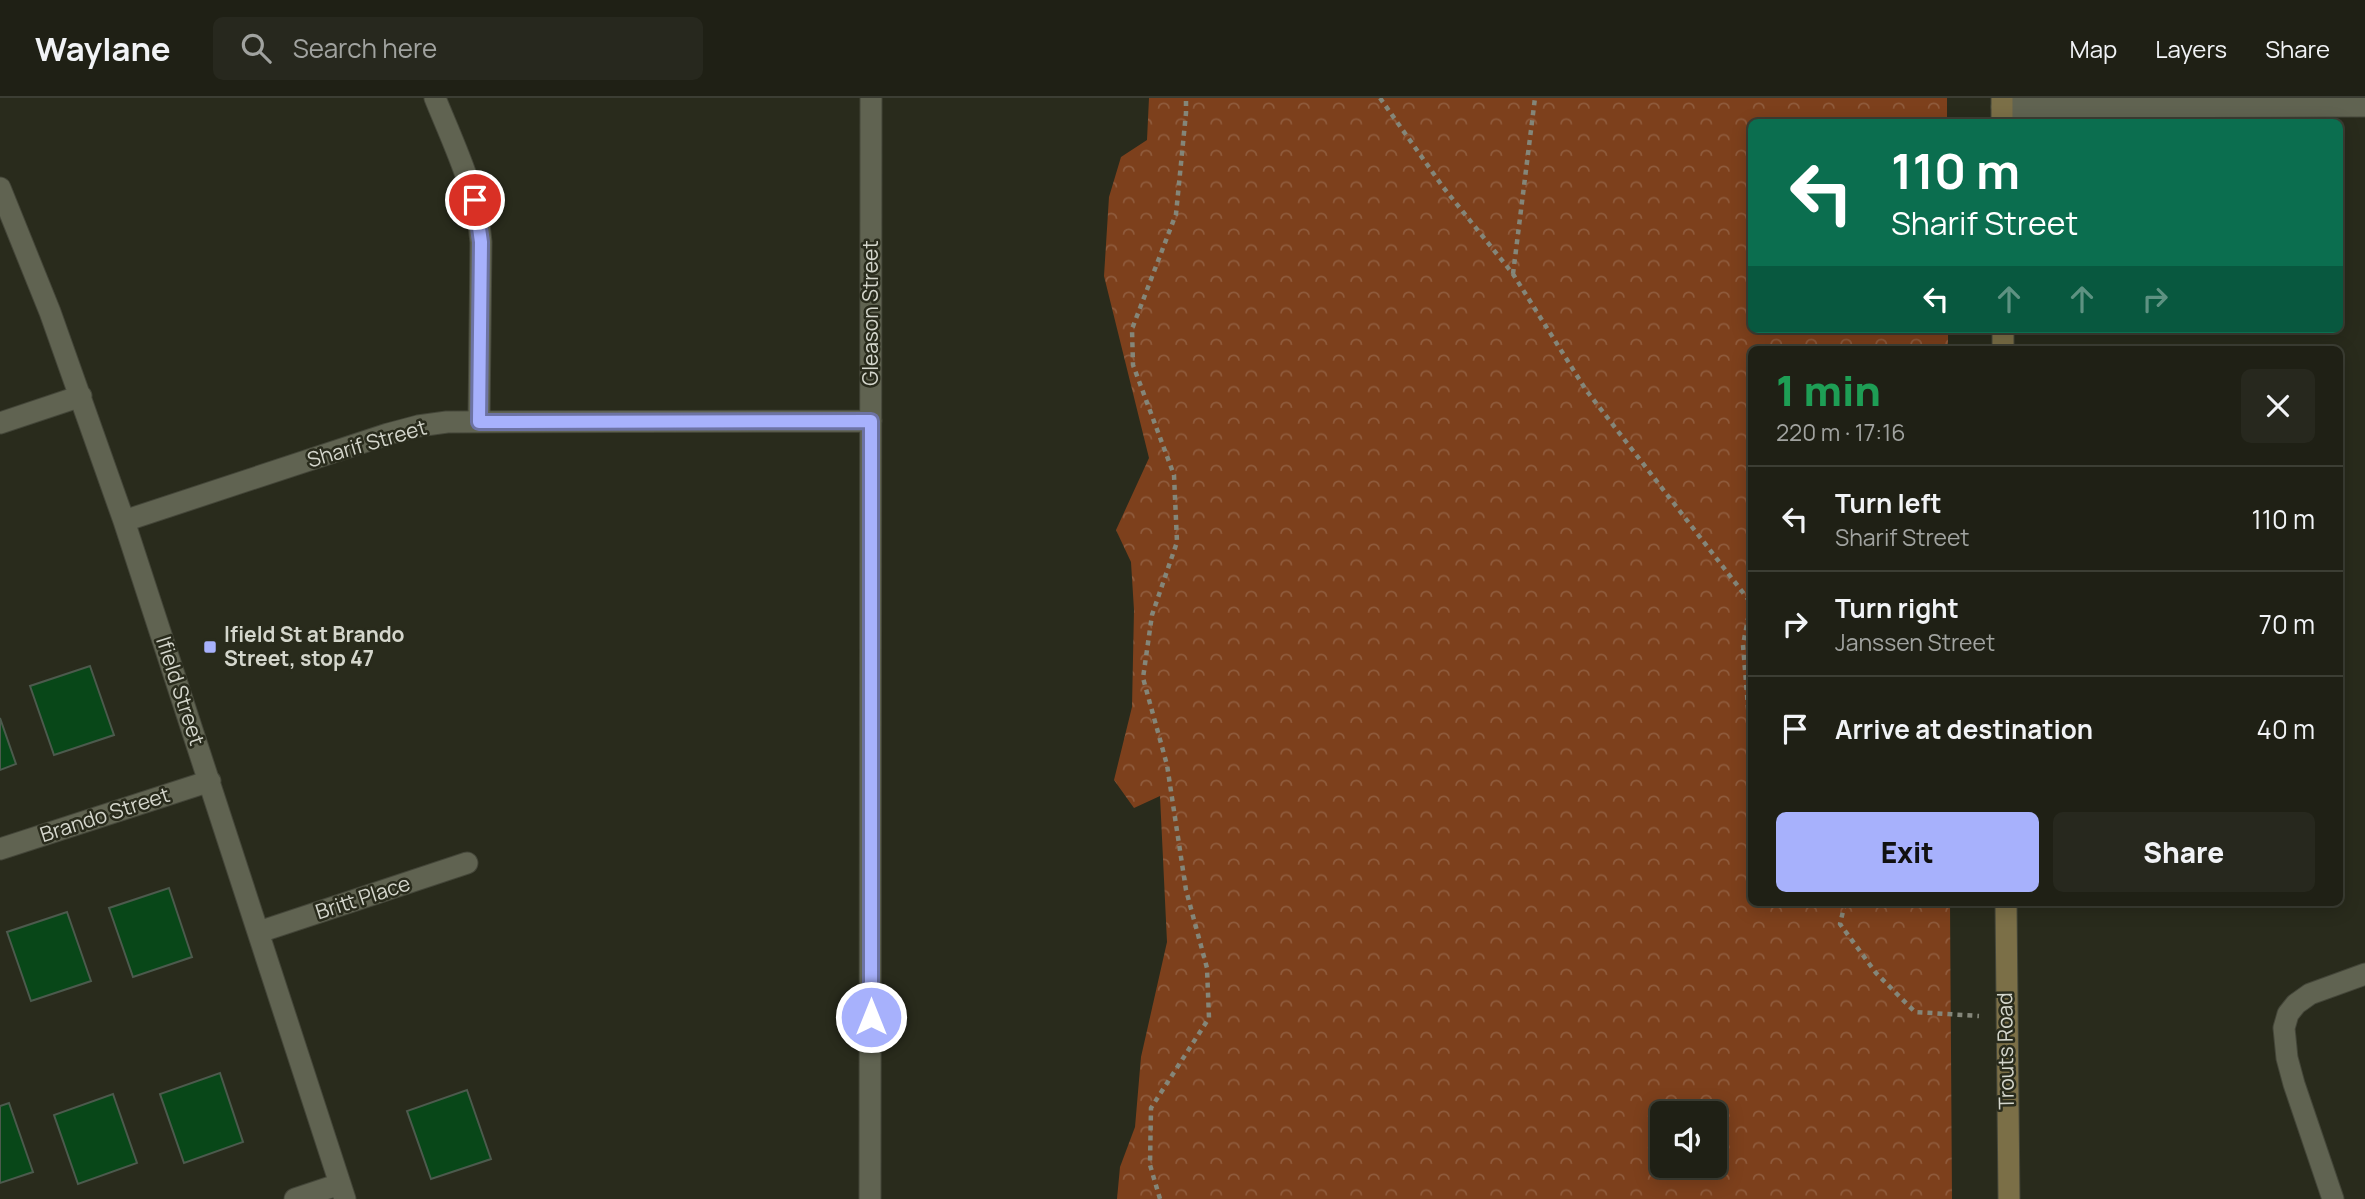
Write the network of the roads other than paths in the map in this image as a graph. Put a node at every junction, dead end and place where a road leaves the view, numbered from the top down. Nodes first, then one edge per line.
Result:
1 (435, 98) edge
2 (870, 98) edge
3 (2365, 106) edge
4 (2002, 109) edge
5 (0, 188) edge
6 (81, 396) junction
7 (871, 421) junction
8 (479, 422) junction
9 (0, 423) edge
10 (124, 521) junction
11 (209, 781) junction
12 (0, 849) edge
13 (467, 863) dead end
14 (2006, 906) edge
15 (259, 932) junction
16 (2365, 974) edge
17 (342, 1191) edge
18 (295, 1199) edge
19 (870, 1199) edge
20 (2009, 1199) edge
21 (2333, 1199) edge

1 - 8 street
2 - 7 street, Gleason Street
3 - 4 street
5 - 6 street, Ifield Street
6 - 9 street
6 - 10 street, Ifield Street
7 - 8 street, Sharif Street
7 - 19 street, Gleason Street
8 - 10 street, Sharif Street
10 - 11 street, Ifield Street
11 - 12 street, Brando Street
11 - 15 street, Ifield Street
13 - 15 street, Britt Place
14 - 20 street, Trouts Road
15 - 17 street, Ifield Street
16 - 21 street
17 - 18 street

